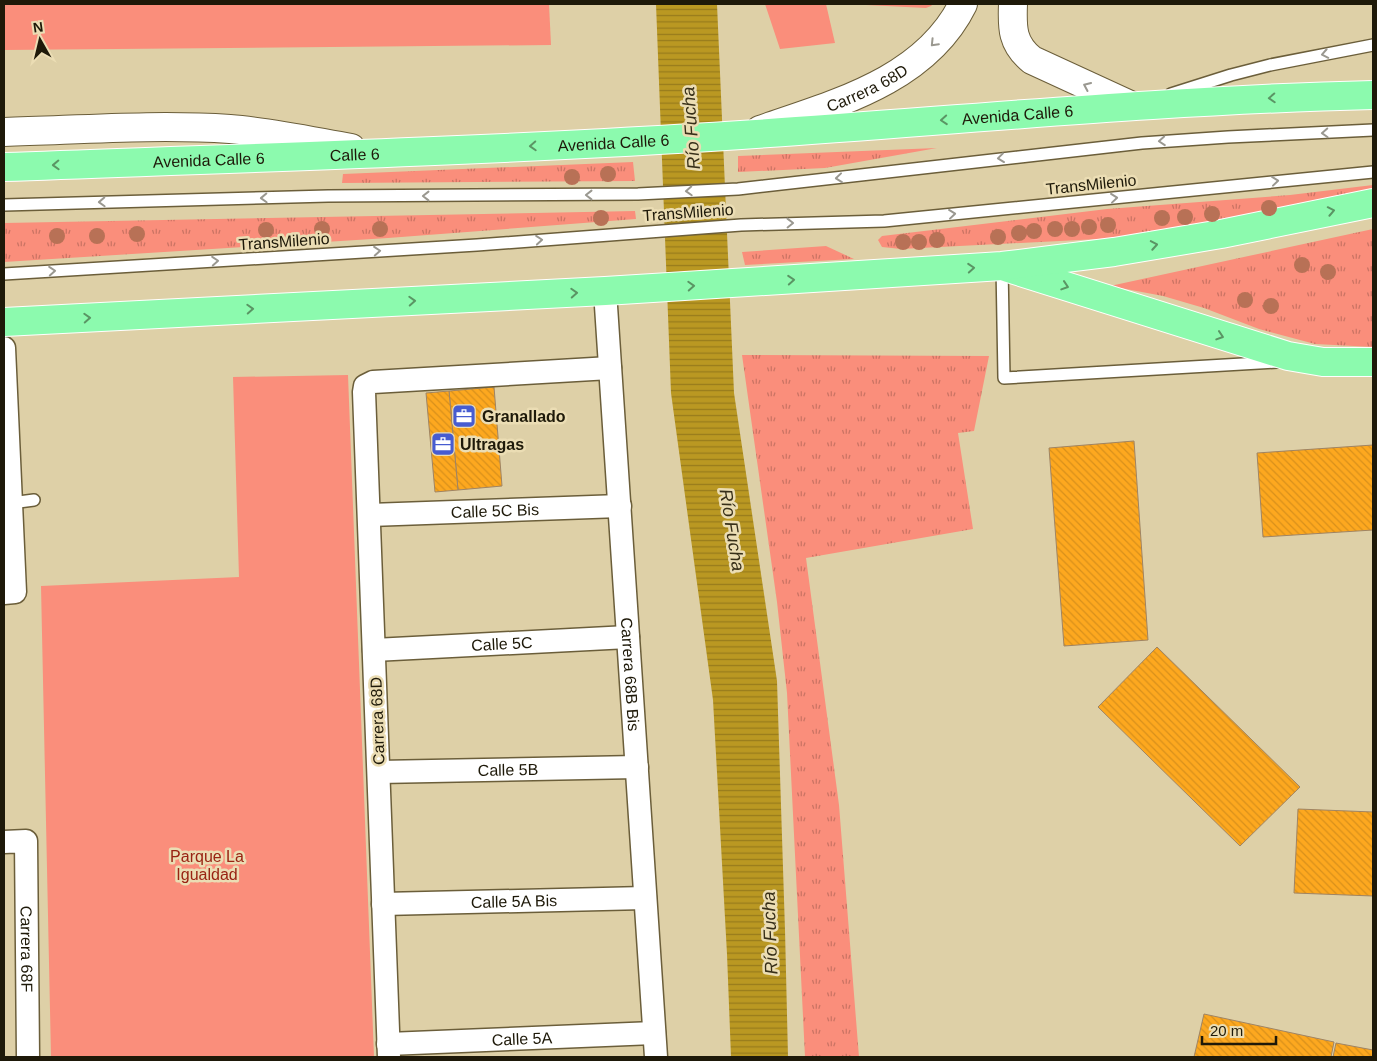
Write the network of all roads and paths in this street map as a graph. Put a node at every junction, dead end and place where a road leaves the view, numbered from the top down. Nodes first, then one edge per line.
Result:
1 (963, 4) edge
2 (1013, 4) edge
3 (1373, 45) edge
4 (1373, 95) edge
5 (1132, 106) junction
6 (1373, 130) edge
7 (4, 132) edge
8 (745, 135) junction
9 (4, 147) edge
10 (384, 153) junction
11 (4, 167) edge
12 (1373, 172) edge
13 (1373, 203) edge
14 (4, 205) edge
15 (1002, 266) junction
16 (4, 274) edge
17 (606, 291) junction
18 (4, 322) edge
19 (4, 348) edge
20 (1309, 360) junction
21 (1373, 362) edge
22 (610, 368) junction
23 (34, 500) dead end
24 (11, 503) junction
25 (620, 506) junction
26 (370, 515) junction
27 (9, 592) edge
28 (628, 637) junction
29 (374, 650) junction
30 (637, 767) junction
31 (379, 772) junction
32 (4, 842) edge
33 (645, 898) junction
34 (383, 904) junction
35 (654, 1033) junction
36 (389, 1051) edge
37 (28, 1057) edge
38 (656, 1057) edge

1 -> 8 street, Carrera 68D
5 -> 2 street
3 -> 5 lane
4 -> 5 highway, Avenida Calle 6
5 -> 8 highway, Avenida Calle 6
6 -> 14 lane, TransMilenio
7 - 10 street, Calle 6
8 -> 10 highway, Avenida Calle 6
9 - 10 street, Calle 6
10 -> 11 highway, Avenida Calle 6
16 -> 12 lane, TransMilenio
15 -> 13 highway
17 -> 15 highway
15 -> 20 highway
15 - 20 lane
18 -> 17 highway
17 - 22 street, Carrera 68B Bis
19 - 24 street
20 - 21 highway
22 - 25 street, Carrera 68B Bis
22 - 26 street, Carrera 68D
23 - 24 lane
24 - 27 street
25 - 26 street, Calle 5C Bis
25 - 28 street, Carrera 68B Bis
26 - 29 street, Carrera 68D
28 - 29 street, Calle 5C
28 - 30 street, Carrera 68B Bis
29 - 31 street, Carrera 68D
30 - 31 street, Calle 5B
30 - 33 street, Carrera 68B Bis
31 - 34 street, Carrera 68D
32 - 37 street, Carrera 68F
33 - 34 street, Calle 5A Bis
33 - 35 street, Carrera 68B Bis
34 - 36 street, Carrera 68D
35 - 36 street, Calle 5A
35 - 38 street, Carrera 68B Bis

